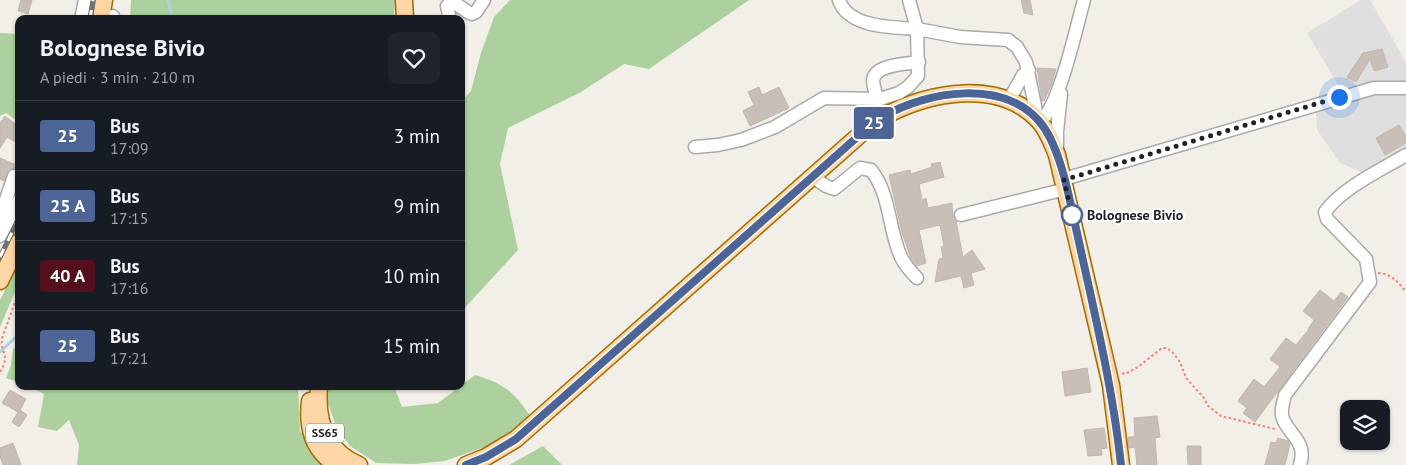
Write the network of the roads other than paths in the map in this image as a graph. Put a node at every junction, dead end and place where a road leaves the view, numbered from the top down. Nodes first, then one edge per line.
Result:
1 (85, 0) edge
2 (104, 0) edge
3 (404, 0) edge
4 (484, 0) edge
5 (839, 0) edge
6 (909, 0) edge
7 (1084, 0) edge
8 (82, 15) edge
9 (108, 15) edge
10 (405, 15) edge
11 (449, 15) edge
12 (917, 30) junction
13 (919, 62) junction
14 (1029, 70) junction
15 (1406, 88) edge
16 (877, 99) junction
17 (1009, 100) junction
18 (1045, 119) junction
19 (695, 147) dead end
20 (1406, 155) edge
21 (14, 176) dead end
22 (813, 177) junction
23 (1065, 184) junction
24 (0, 185) edge
25 (13, 199) edge
26 (961, 215) dead end
27 (0, 217) edge
28 (0, 236) edge
29 (15, 250) edge
30 (917, 278) dead end
31 (0, 281) edge
32 (312, 390) edge
33 (319, 390) edge
34 (336, 465) edge
35 (359, 465) edge
36 (466, 465) edge
37 (1121, 465) edge
38 (1300, 465) edge

1 - 8 street
2 - 9 main road
3 - 10 main road
4 - 11 street
5 - 12 street
6 - 12 street
7 - 18 street
12 - 13 street
12 - 14 street
13 - 16 street
13 - 16 street
14 - 17 street
14 - 18 street
15 - 23 street
16 - 19 street
17 - 18 main road
17 - 22 main road
18 - 23 main road
20 - 38 street
21 - 25 street
22 - 30 street
22 - 36 main road
23 - 26 street
23 - 37 main road
24 - 25 street
25 - 27 street
25 - 28 street
29 - 31 main road
32 - 34 main road, SS65
33 - 35 main road, SS65

